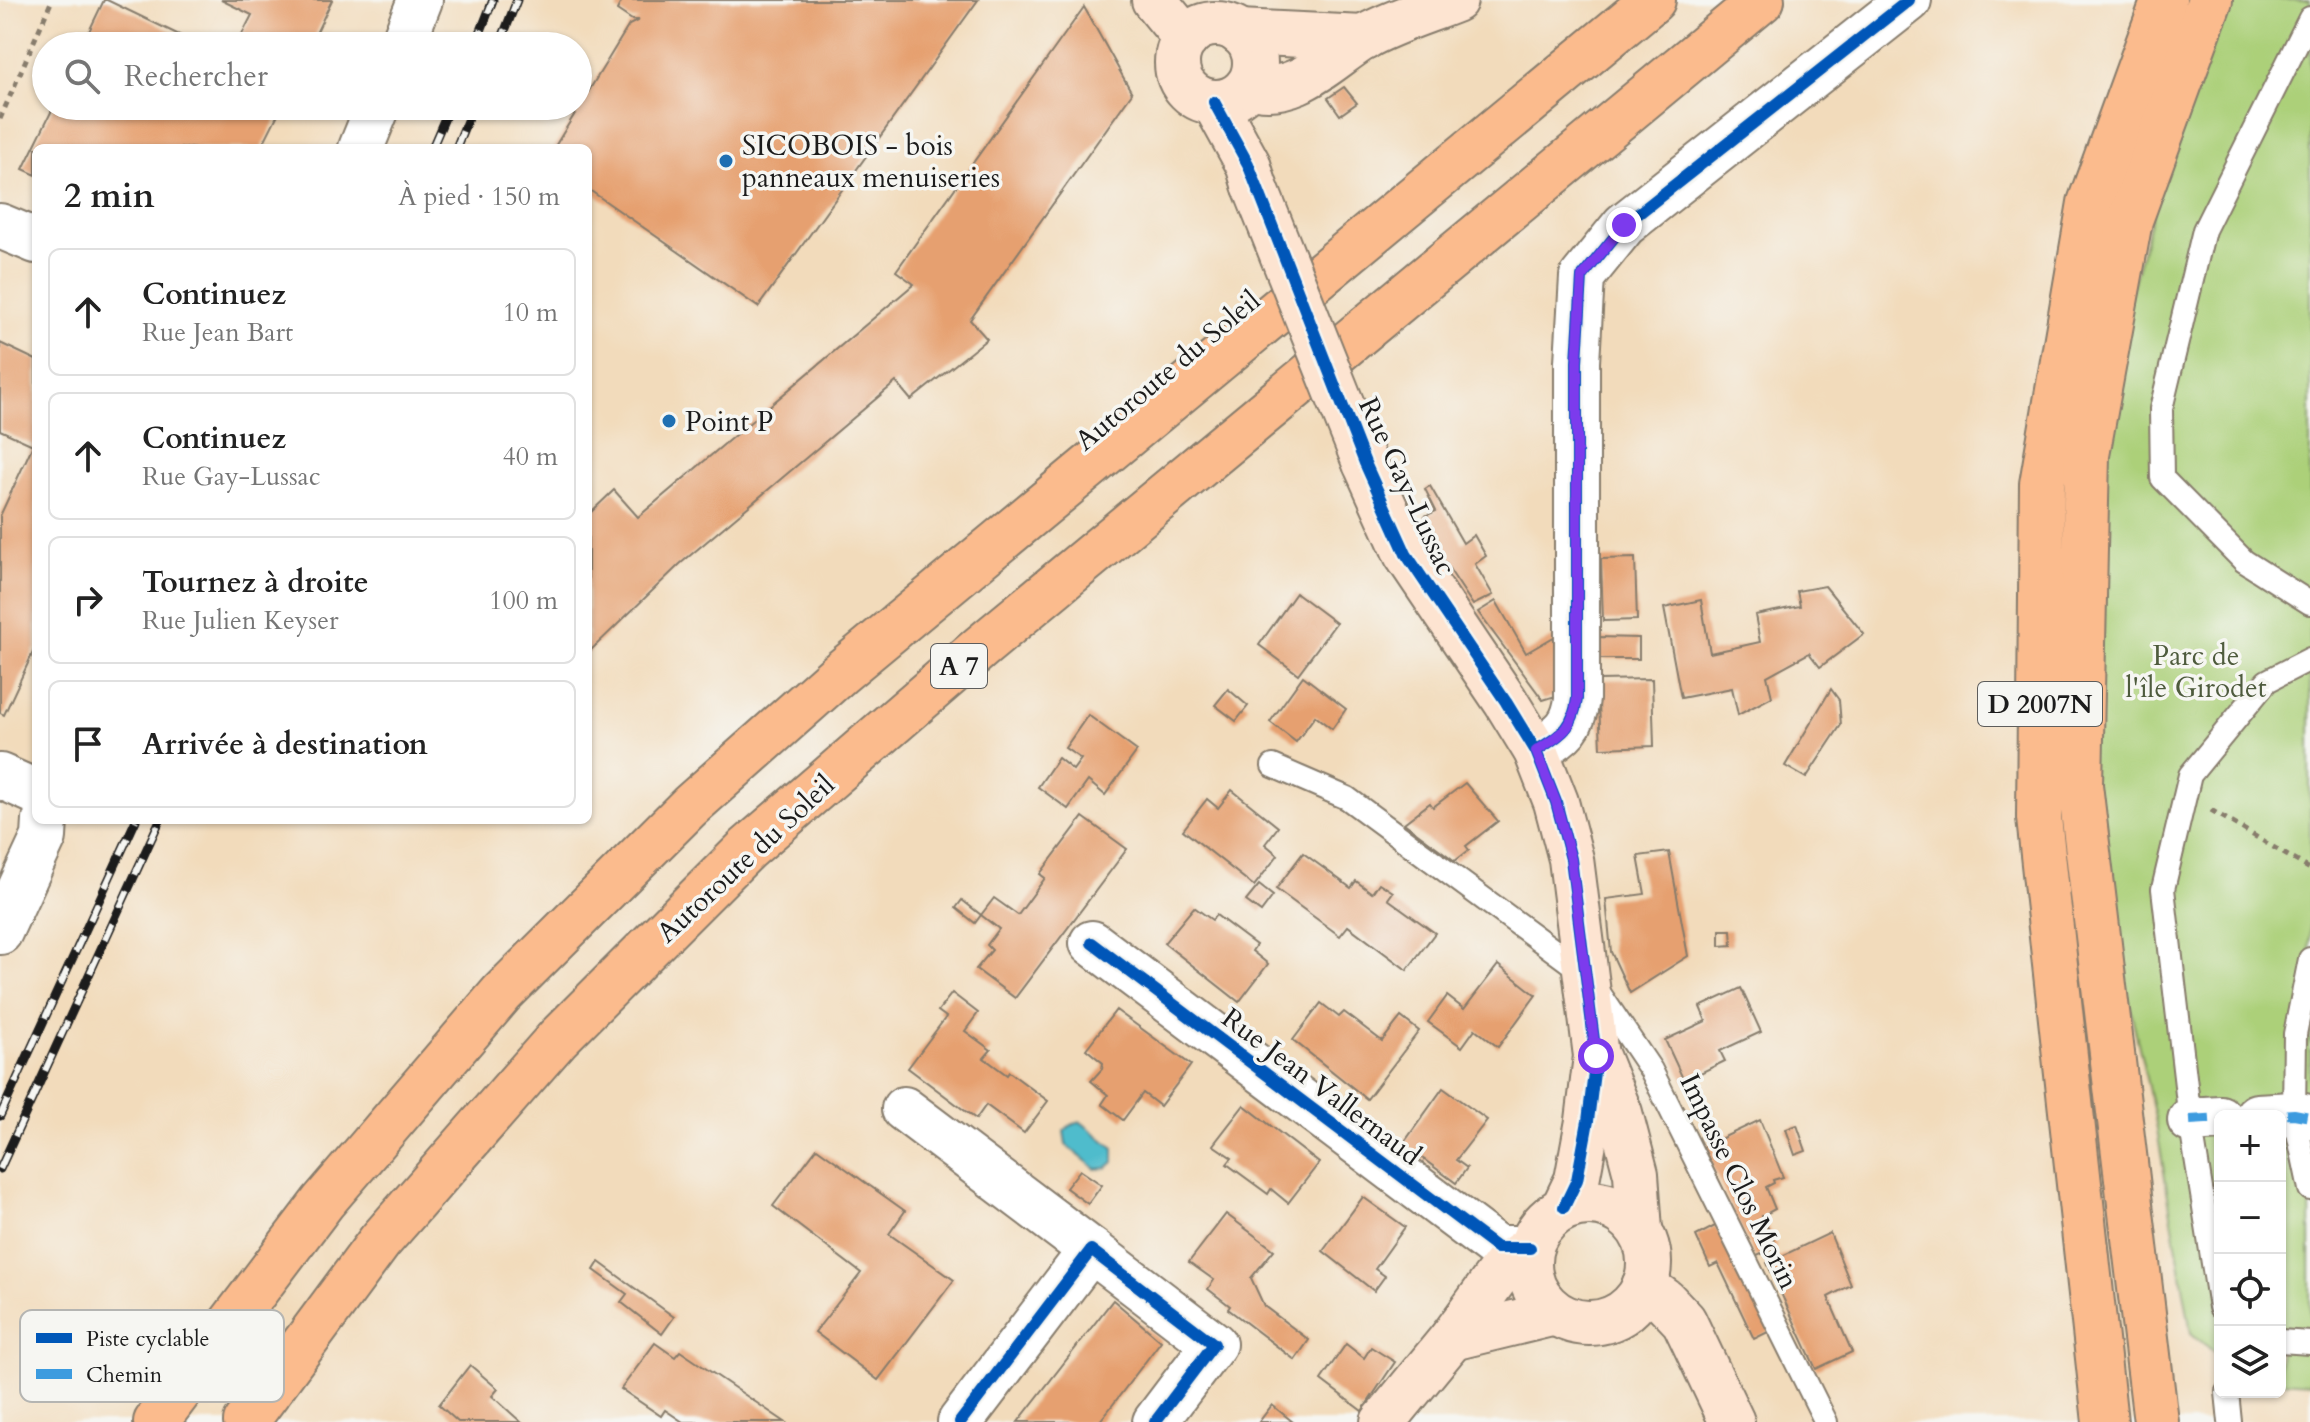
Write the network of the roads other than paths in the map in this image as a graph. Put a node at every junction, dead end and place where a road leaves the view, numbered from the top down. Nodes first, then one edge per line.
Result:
1 (420, 0) edge
2 (1154, 0) edge
3 (1455, 0) edge
4 (1653, 0) edge
5 (1762, 0) edge
6 (1909, 0) edge
7 (2164, 0) edge
8 (2210, 0) edge
9 (2310, 18) edge
10 (1206, 19) edge
11 (407, 32) edge
12 (1364, 38) junction
13 (1235, 93) junction
14 (372, 120) edge
15 (363, 144) edge
16 (0, 226) edge
17 (32, 239) edge
18 (2310, 603) edge
19 (2310, 659) edge
20 (1536, 751) junction
21 (1273, 766) dead end
22 (0, 776) edge
23 (32, 790) edge
24 (45, 824) edge
25 (5, 905) edge
26 (1092, 943) dead end
27 (2310, 959) edge
28 (1587, 975) junction
29 (1596, 1056) junction
30 (904, 1109) dead end
31 (2287, 1116) edge
32 (2205, 1119) edge
33 (2310, 1189) edge
34 (1564, 1207) junction
35 (1640, 1230) junction
36 (1530, 1248) junction
37 (1091, 1250) junction
38 (2216, 1254) edge
39 (1644, 1286) junction
40 (241, 1310) edge
41 (1555, 1313) junction
42 (1452, 1338) junction
43 (2286, 1341) edge
44 (2310, 1343) edge
45 (284, 1371) edge
46 (2228, 1398) edge
47 (171, 1402) edge
48 (261, 1402) edge
49 (156, 1422) edge
50 (246, 1422) edge
51 (960, 1422) edge
52 (1155, 1422) edge
53 (1383, 1422) edge
54 (1732, 1422) edge
55 (1826, 1422) edge
56 (2105, 1422) edge
57 (2156, 1422) edge
58 (2230, 1422) edge

1 - 11 street
2 - 10 street
3 - 12 street
4 - 40 main road, Autoroute du Soleil / A 7
5 - 45 main road, Autoroute du Soleil / A 7
6 - 20 street
7 - 56 main road, D 2007N
8 - 57 main road, D 2007N
9 - 18 lane
10 - 12 street
10 - 13 street
10 - 13 street
12 - 13 street
13 - 20 street, Rue Gay-Lussac, bridge
14 - 15 street
16 - 17 street
19 - 32 lane
20 - 28 street, Rue Gay-Lussac
21 - 28 lane, Impasse Clos Morin
22 - 23 street
24 - 25 street
26 - 36 street, Rue Jean Vallernaud
27 - 31 lane
28 - 29 street, Rue Gay-Lussac
28 - 55 lane, Impasse Clos Morin
29 - 34 street
29 - 35 street
30 - 37 street
31 - 33 lane
32 - 38 lane
34 - 35 street
34 - 36 street
35 - 39 street
36 - 41 street
36 - 42 street
37 - 51 street
37 - 52 street
39 - 41 street
39 - 54 street
41 - 42 street
42 - 53 street
43 - 44 lane
46 - 58 lane
47 - 49 main road, Autoroute du Soleil / A 7
48 - 50 main road, Autoroute du Soleil / A 7

